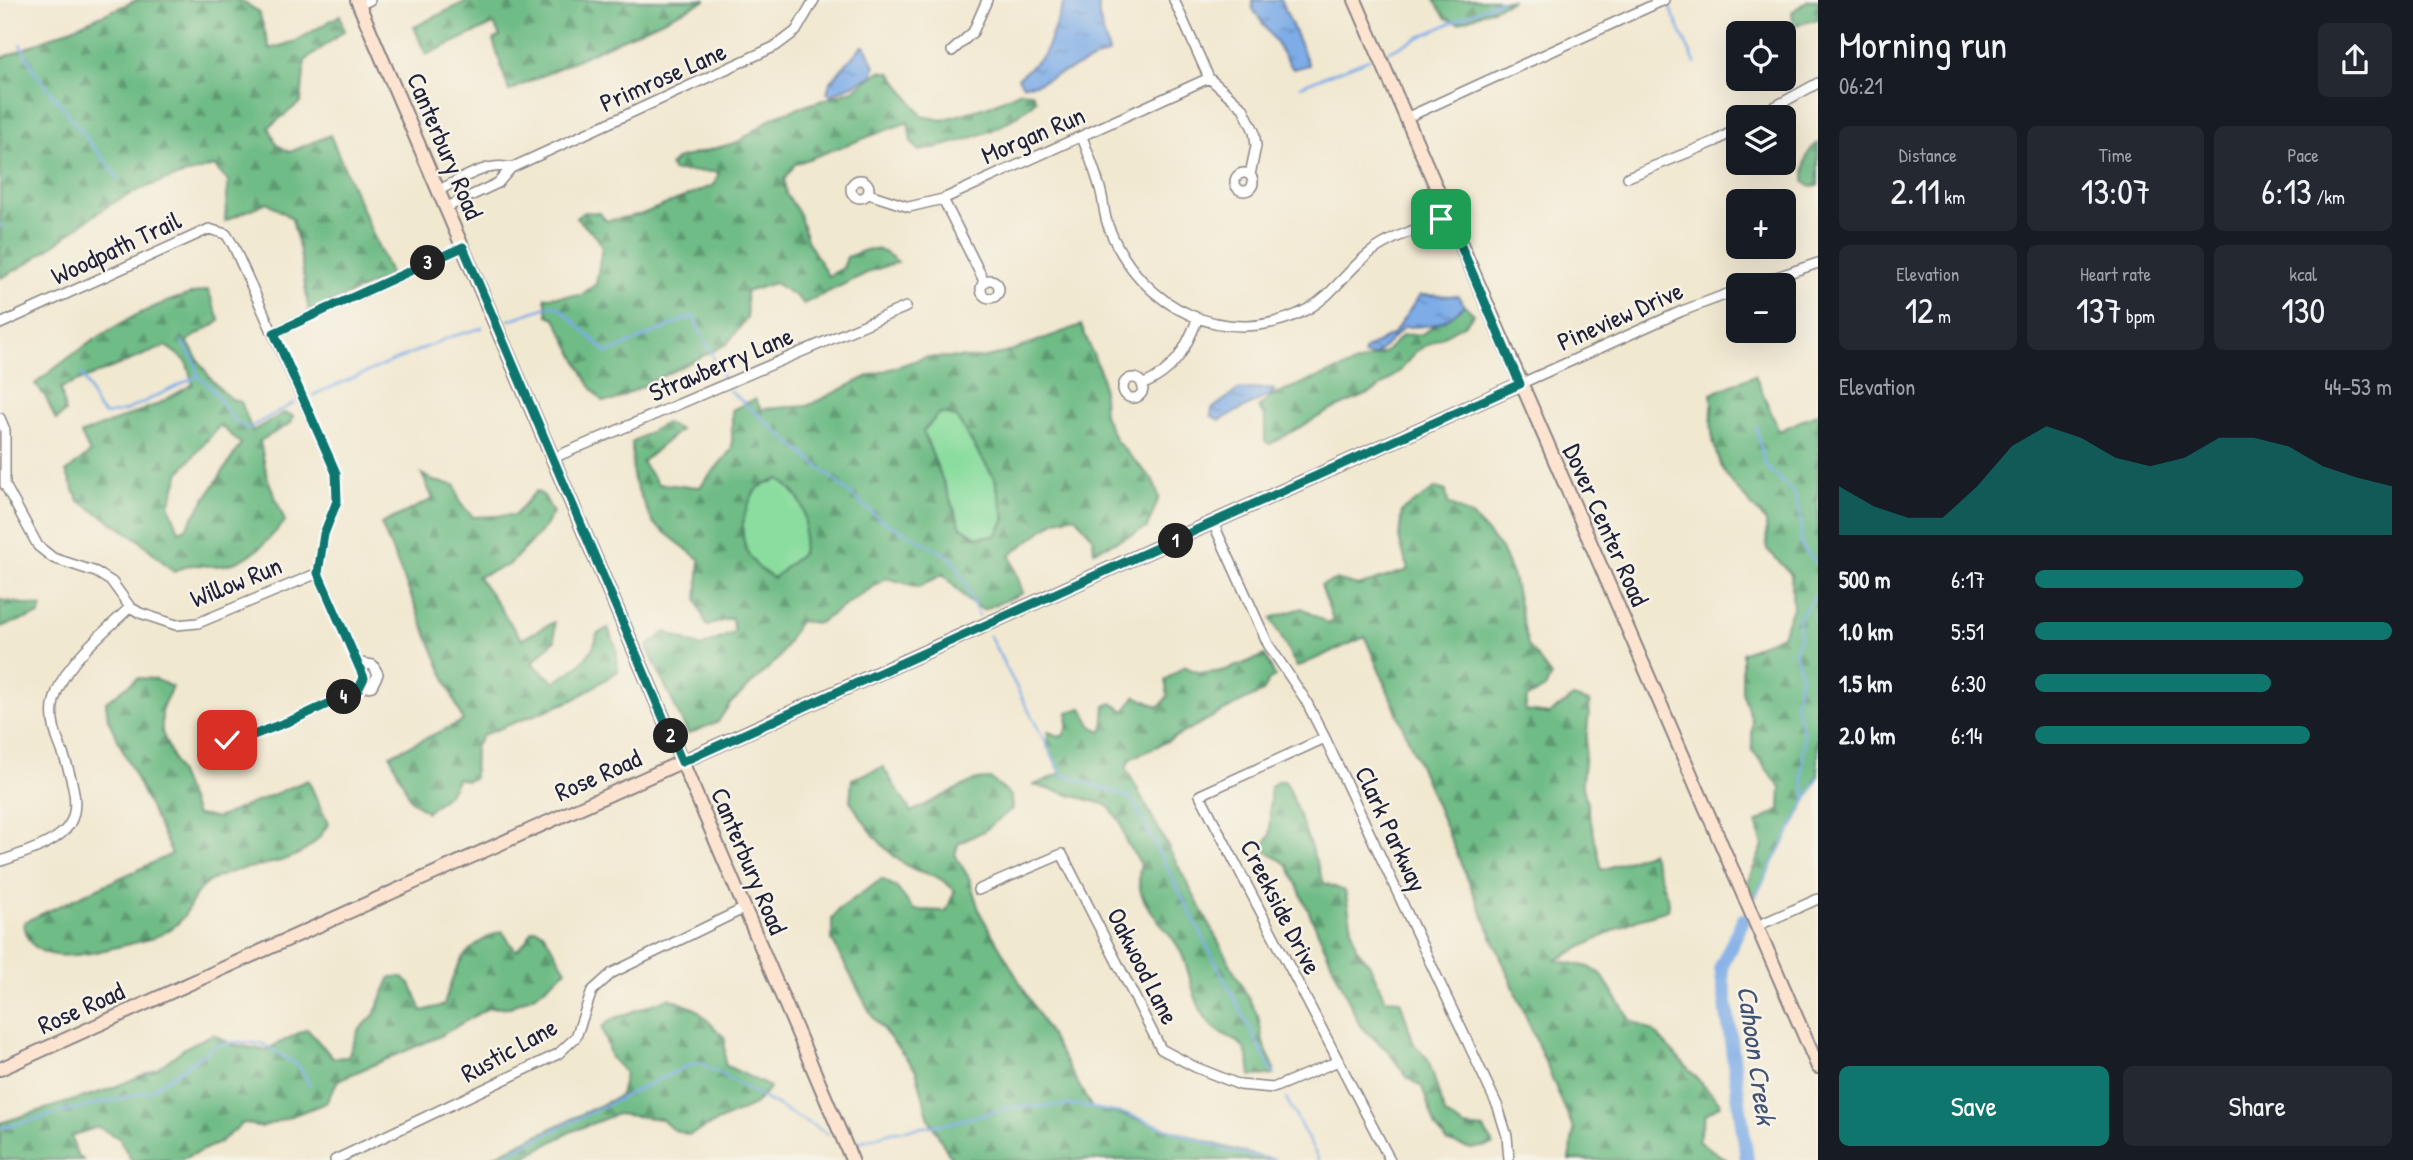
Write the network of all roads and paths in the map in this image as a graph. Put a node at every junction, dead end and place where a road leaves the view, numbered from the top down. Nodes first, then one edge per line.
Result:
1 (814, 0) edge
2 (988, 0) edge
3 (1174, 0) edge
4 (1355, 0) edge
5 (1664, 0) edge
6 (362, 2) edge
7 (952, 51) dead end
8 (1209, 78) junction
9 (1818, 83) edge
10 (1778, 105) edge
11 (1408, 117) junction
12 (1726, 135) edge
13 (1082, 137) junction
14 (511, 168) junction
15 (1250, 175) dead end
16 (1628, 177) dead end
17 (439, 190) junction
18 (869, 194) dead end
19 (943, 199) junction
20 (446, 206) junction
21 (1448, 216) junction
22 (463, 247) junction
23 (1818, 263) edge
24 (1788, 273) edge
25 (984, 281) dead end
26 (1726, 294) edge
27 (906, 307) dead end
28 (1198, 318) junction
29 (0, 324) edge
30 (274, 333) junction
31 (1142, 384) dead end
32 (1520, 384) junction
33 (0, 418) edge
34 (553, 458) junction
35 (2, 486) edge
36 (1214, 525) junction
37 (318, 573) junction
38 (130, 607) junction
39 (360, 663) junction
40 (361, 688) junction
41 (243, 738) dead end
42 (1325, 738) junction
43 (682, 762) junction
44 (0, 861) edge
45 (978, 890) dead end
46 (1818, 899) edge
47 (746, 908) junction
48 (1756, 926) junction
49 (1336, 1062) junction
50 (1818, 1067) edge
51 (0, 1069) edge
52 (335, 1160) edge
53 (852, 1160) edge
54 (1390, 1160) edge
55 (1509, 1160) edge

1 - 14 street, Primrose Lane
2 - 7 street
3 - 8 street
4 - 11 street, Dover Center Road
5 - 11 street
6 - 17 street, Canterbury Road
8 - 13 street, Morgan Run
8 - 15 street
9 - 10 street
11 - 21 street, Dover Center Road
12 - 16 street
13 - 19 street, Morgan Run
13 - 28 street
14 - 17 street, Primrose Lane
14 - 20 street, Primrose Lane
17 - 20 street, Canterbury Road
18 - 19 street, Morgan Run
19 - 25 street
20 - 22 street, Canterbury Road
21 - 28 street
21 - 32 street, Dover Center Road
22 - 30 street
22 - 34 street, Canterbury Road
23 - 24 street
26 - 32 street, Pineview Drive
27 - 34 street, Strawberry Lane
28 - 31 street
29 - 30 street, Woodpath Trail
30 - 37 street, Woodpath Trail
32 - 36 street, Rose Road
32 - 48 street, Dover Center Road
33 - 35 street
34 - 43 street, Canterbury Road
35 - 38 street
36 - 42 street, Clark Parkway
36 - 43 street, Rose Road
37 - 38 street, Willow Run
37 - 39 street
38 - 44 street
39 - 40 street
39 - 40 street
40 - 41 street
42 - 49 street, Creekside Drive
42 - 55 street, Clark Parkway
43 - 47 street, Canterbury Road
43 - 51 street, Rose Road
45 - 49 street, Oakwood Lane
46 - 48 street
47 - 52 street, Rustic Lane
47 - 53 street, Canterbury Road
48 - 50 street, Dover Center Road
49 - 54 street, Creekside Drive

